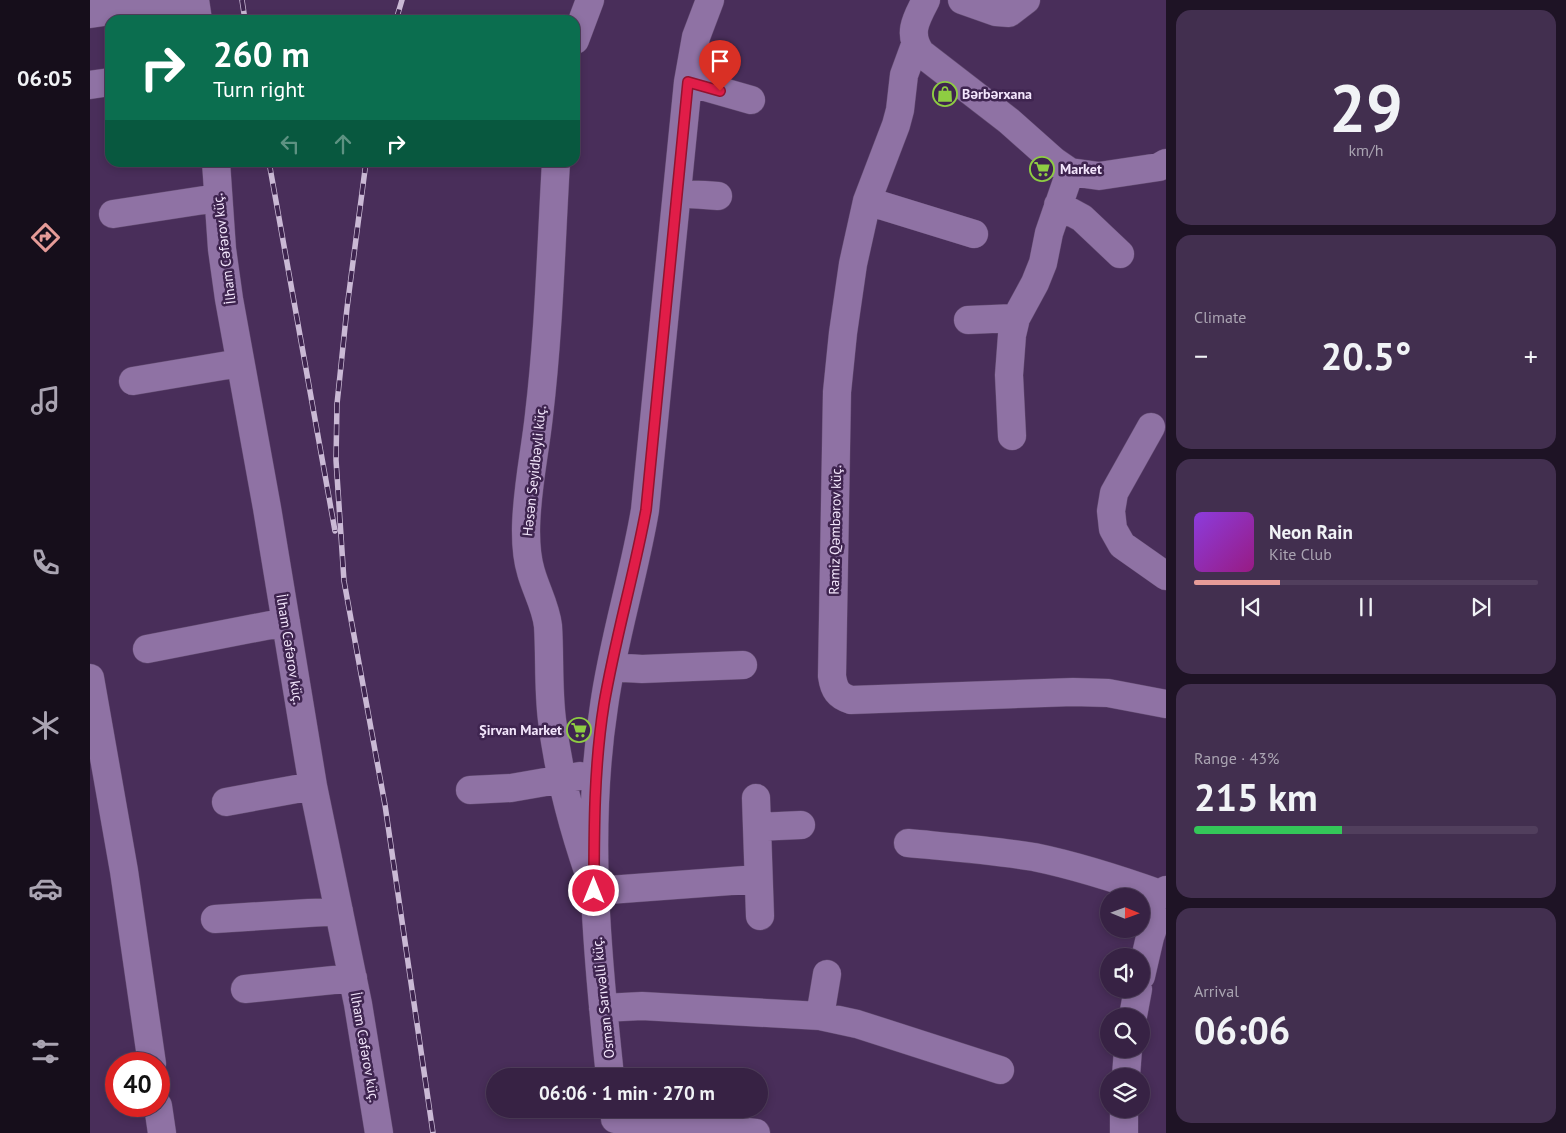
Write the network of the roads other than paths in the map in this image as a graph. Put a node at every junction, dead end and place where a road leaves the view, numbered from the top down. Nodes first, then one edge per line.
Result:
1 (186, 0) edge
2 (195, 0) edge
3 (590, 0) edge
4 (710, 0) edge
5 (926, 0) edge
6 (962, 0) edge
7 (1026, 0) edge
8 (90, 14) edge
9 (197, 15) edge
10 (580, 27) edge
11 (915, 45) junction
12 (688, 82) junction
13 (105, 83) edge
14 (90, 85) edge
15 (752, 100) dead end
16 (216, 167) edge
17 (556, 167) edge
18 (1164, 168) edge
19 (1070, 172) junction
20 (677, 193) junction
21 (718, 196) dead end
22 (217, 198) junction
23 (867, 201) junction
24 (1058, 205) junction
25 (113, 214) dead end
26 (974, 234) dead end
27 (1120, 254) dead end
28 (1016, 318) junction
29 (968, 320) dead end
30 (240, 362) junction
31 (134, 381) dead end
32 (1151, 427) dead end
33 (1012, 436) dead end
34 (1166, 576) edge
35 (286, 622) junction
36 (146, 649) dead end
37 (743, 665) dead end
38 (611, 667) junction
39 (90, 678) edge
40 (1166, 704) edge
41 (597, 773) junction
42 (561, 779) junction
43 (313, 786) junction
44 (470, 790) dead end
45 (756, 798) dead end
46 (226, 802) dead end
47 (801, 825) dead end
48 (757, 827) junction
49 (908, 842) dead end
50 (758, 879) junction
51 (594, 891) junction
52 (1165, 893) edge
53 (339, 911) junction
54 (760, 916) dead end
55 (216, 919) dead end
56 (1147, 948) edge
57 (827, 974) dead end
58 (353, 978) junction
59 (245, 989) dead end
60 (603, 1008) junction
61 (820, 1016) junction
62 (150, 1052) edge
63 (609, 1068) edge
64 (1000, 1070) dead end
65 (160, 1117) edge
66 (1124, 1118) edge
67 (615, 1120) edge
68 (162, 1133) edge
69 (379, 1133) edge
70 (756, 1133) edge
71 (1124, 1133) edge

1 - 8 street
2 - 9 street
3 - 10 street
4 - 12 street, Osman Sarıvəlli küç.
5 - 11 street
6 - 7 street
11 - 19 street
11 - 23 street, Ramiz Qəmbərov küç.
12 - 15 street
12 - 20 street, Osman Sarıvəlli küç.
13 - 14 street
16 - 22 street, İlham Cəfərov küç.
17 - 42 street, Həsən Seyidbəyli küç.
18 - 19 street
19 - 24 street
20 - 21 street
20 - 38 street, Osman Sarıvəlli küç.
22 - 25 street
22 - 30 street, İlham Cəfərov küç.
23 - 26 street
23 - 40 street, Ramiz Qəmbərov küç.
24 - 27 street
24 - 28 street
28 - 29 street
28 - 33 street
30 - 31 street
30 - 35 street, İlham Cəfərov küç.
32 - 34 street
35 - 36 street
35 - 43 street, İlham Cəfərov küç.
37 - 38 street
38 - 41 street, Osman Sarıvəlli küç.
39 - 62 street
41 - 42 street
41 - 51 street, Osman Sarıvəlli küç.
42 - 44 street
42 - 51 street, Həsən Seyidbəyli küç.
43 - 46 street
43 - 53 street, İlham Cəfərov küç.
45 - 48 street
47 - 48 street
48 - 50 street
49 - 52 street
50 - 51 street
50 - 54 street
51 - 60 street, Osman Sarıvəlli küç.
52 - 56 street
53 - 55 street
53 - 58 street, İlham Cəfərov küç.
57 - 61 street
58 - 59 street
58 - 69 street, İlham Cəfərov küç.
60 - 61 street
60 - 63 street, Osman Sarıvəlli küç.
61 - 64 street
65 - 68 street
66 - 71 street
67 - 70 street

